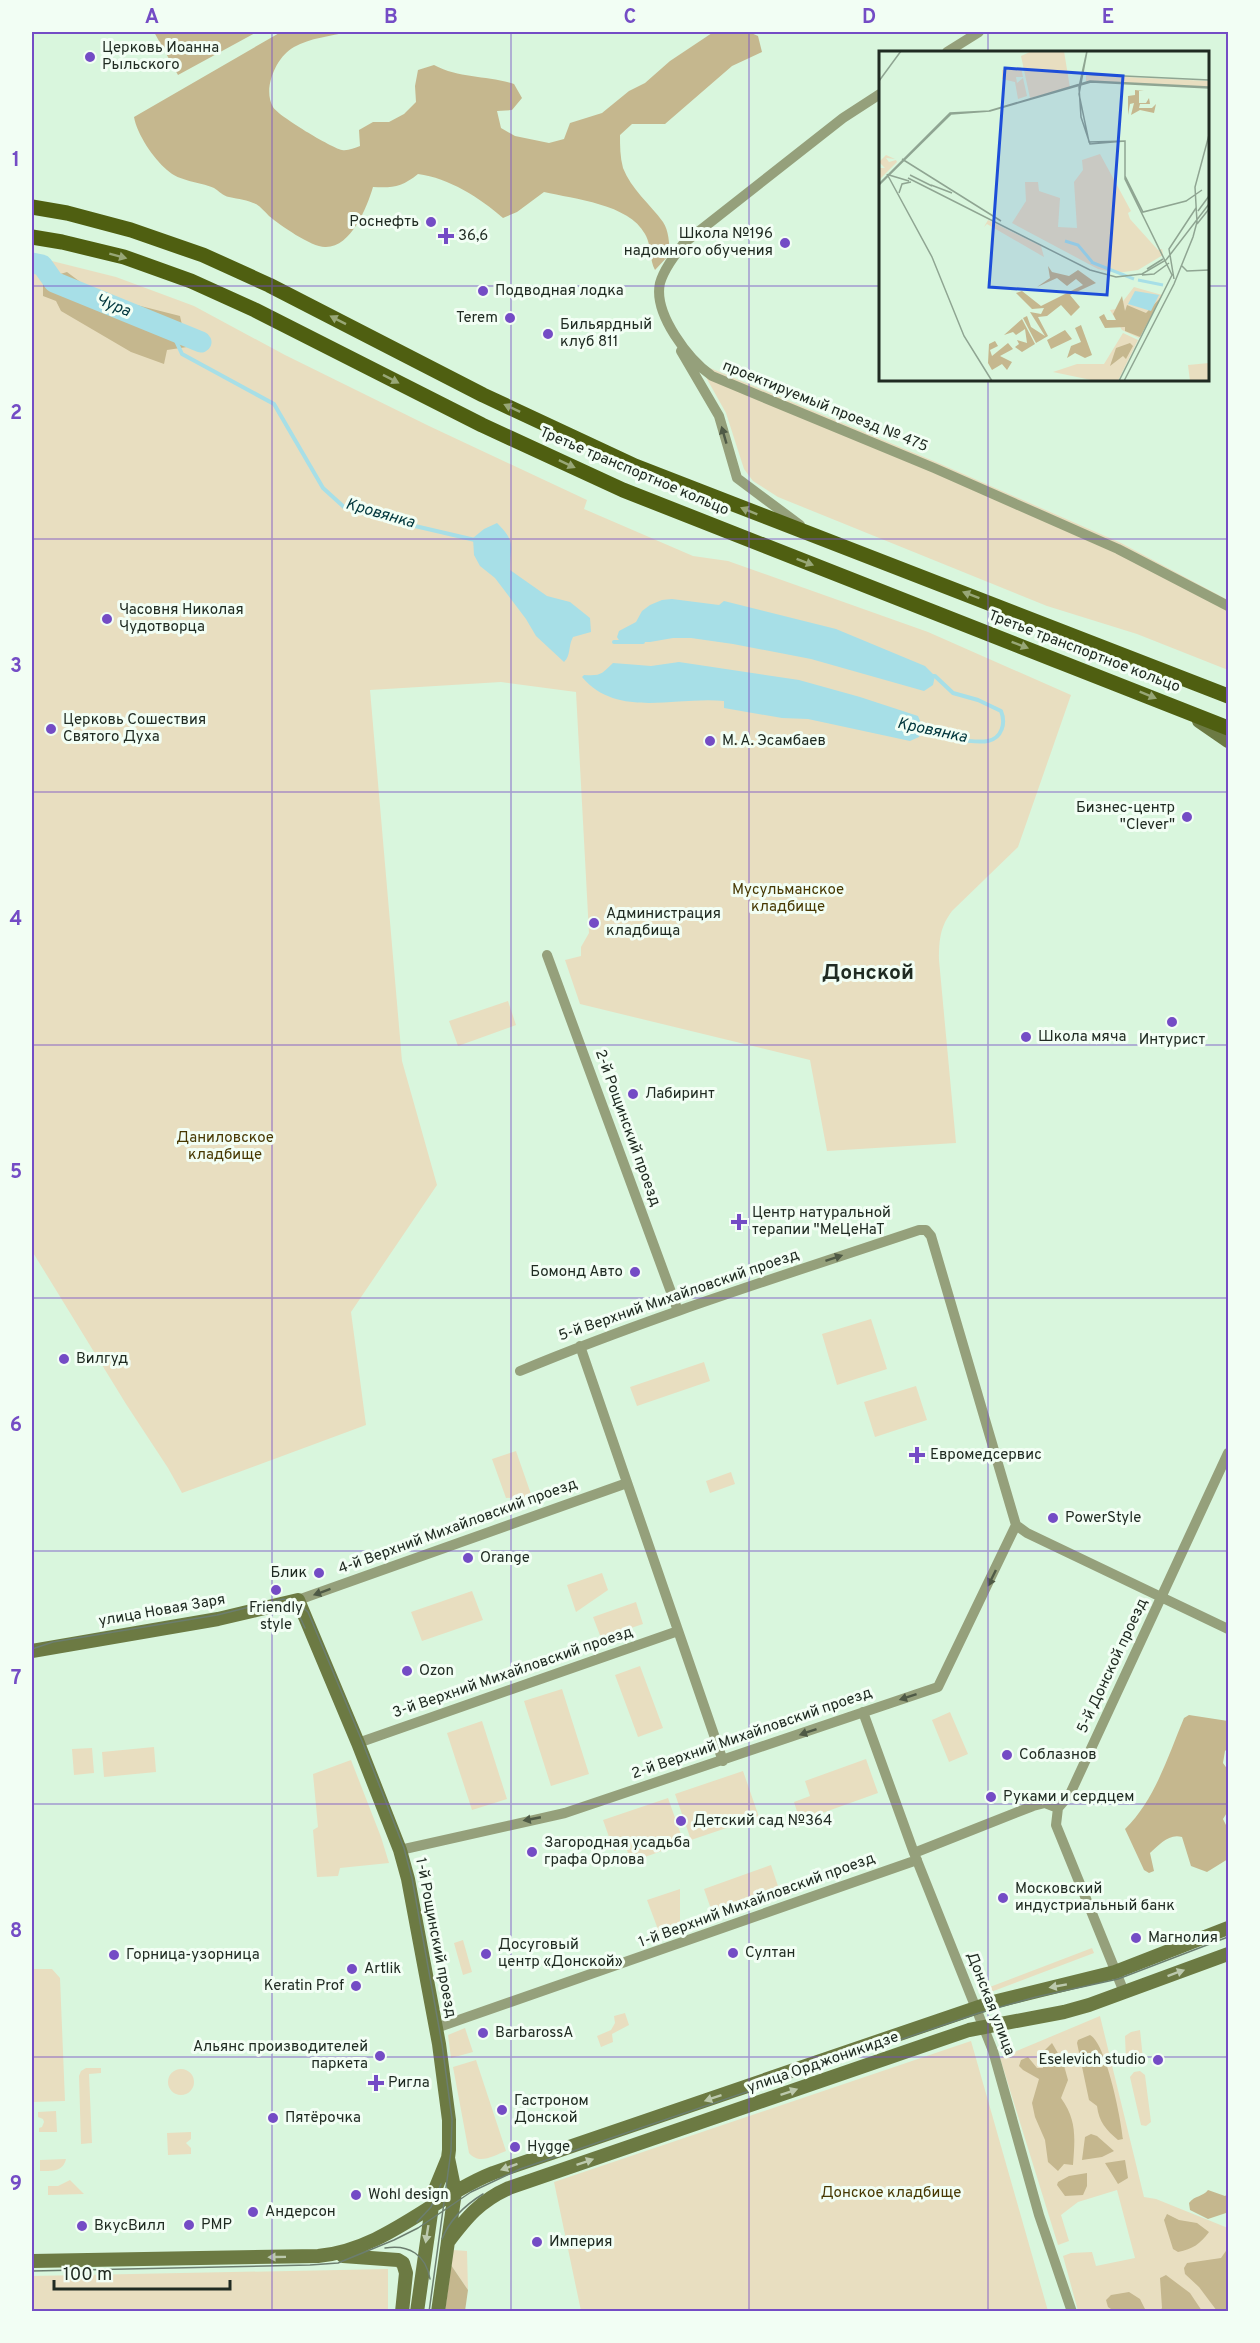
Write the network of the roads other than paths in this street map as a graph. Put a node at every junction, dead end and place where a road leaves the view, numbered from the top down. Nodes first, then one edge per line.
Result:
1 (980, 32) edge
2 (949, 51) edge
3 (879, 95) edge
4 (32, 207) edge
5 (32, 237) edge
6 (673, 335) junction
7 (814, 536) junction
8 (1228, 606) edge
9 (1228, 696) edge
10 (1182, 709) junction
11 (1228, 728) edge
12 (1228, 741) edge
13 (548, 955) dead end
14 (678, 1311) junction
15 (580, 1346) junction
16 (520, 1371) dead end
17 (1228, 1453) edge
18 (627, 1483) junction
19 (1016, 1525) junction
20 (1161, 1597) junction
21 (298, 1600) junction
22 (1228, 1629) edge
23 (678, 1631) junction
24 (32, 1651) edge
25 (863, 1712) junction
26 (358, 1743) junction
27 (723, 1761) junction
28 (1058, 1808) junction
29 (400, 1850) junction
30 (915, 1857) junction
31 (1228, 1928) edge
32 (1228, 1953) edge
33 (1115, 1972) junction
34 (1124, 1992) junction
35 (976, 2008) junction
36 (984, 2027) junction
37 (436, 2028) junction
38 (448, 2158) junction
39 (455, 2192) junction
40 (432, 2205) junction
41 (453, 2207) junction
42 (476, 2208) junction
43 (448, 2242) junction
44 (332, 2255) junction
45 (32, 2261) edge
46 (402, 2312) edge
47 (417, 2312) edge
48 (438, 2312) edge
49 (1072, 2312) edge

1 - 2 street
3 - 6 street, проектируемый проезд № 475
7 -> 4 main road, Третье транспортное кольцо
5 -> 10 main road, Третье транспортное кольцо
7 -> 6 street
6 - 8 street, проектируемый проезд № 475
9 -> 7 main road, Третье транспортное кольцо
10 - 11 main road, Третье транспортное кольцо
10 - 12 main road
13 - 14 street, 2-й Рощинский проезд
14 - 15 street, 5-й Верхний Михайловский проезд
14 -> 19 street, 5-й Верхний Михайловский проезд
15 - 16 street, 5-й Верхний Михайловский проезд
15 - 18 street
17 - 20 street, 5-й Донской проезд
18 -> 21 street, 4-й Верхний Михайловский проезд
18 - 23 street
19 - 20 street
19 -> 25 street, 2-й Верхний Михайловский проезд
20 - 22 street
20 - 28 street, 5-й Донской проезд
21 - 24 main road, улица Новая Заря
21 - 26 main road, 1-й Рощинский проезд
23 - 26 street, 3-й Верхний Михайловский проезд
23 - 27 street
25 -> 27 street, 2-й Верхний Михайловский проезд
25 - 30 street, Донская улица
26 - 29 main road, 1-й Рощинский проезд
27 -> 29 street, 2-й Верхний Михайловский проезд
28 - 30 street, 1-й Верхний Михайловский проезд
28 - 33 street
29 - 37 main road, 1-й Рощинский проезд
30 - 35 street, Донская улица
30 - 37 street, 1-й Верхний Михайловский проезд
31 - 33 main road, улица Орджоникидзе
34 -> 32 main road, улица Орджоникидзе
33 - 34 street
33 -> 35 main road, улица Орджоникидзе
34 - 36 main road, улица Орджоникидзе
35 - 36 street, Донская улица
35 -> 39 main road, улица Орджоникидзе
42 -> 36 main road, улица Орджоникидзе
36 - 49 street, Донская улица
37 - 38 main road, 1-й Рощинский проезд
38 - 39 main road, 1-й Рощинский проезд
38 - 40 main road, 1-й Рощинский проезд
39 - 40 main road, улица Орджоникидзе
39 - 41 main road, 1-й Рощинский проезд
40 - 41 main road
40 - 44 main road, улица Орджоникидзе
40 -> 47 main road, 1-й Рощинский проезд
41 - 42 main road
41 - 43 main road, 1-й Рощинский проезд
42 - 43 main road, улица Орджоникидзе
43 - 48 main road, 1-й Рощинский проезд
44 -> 45 main road
44 - 46 main road

